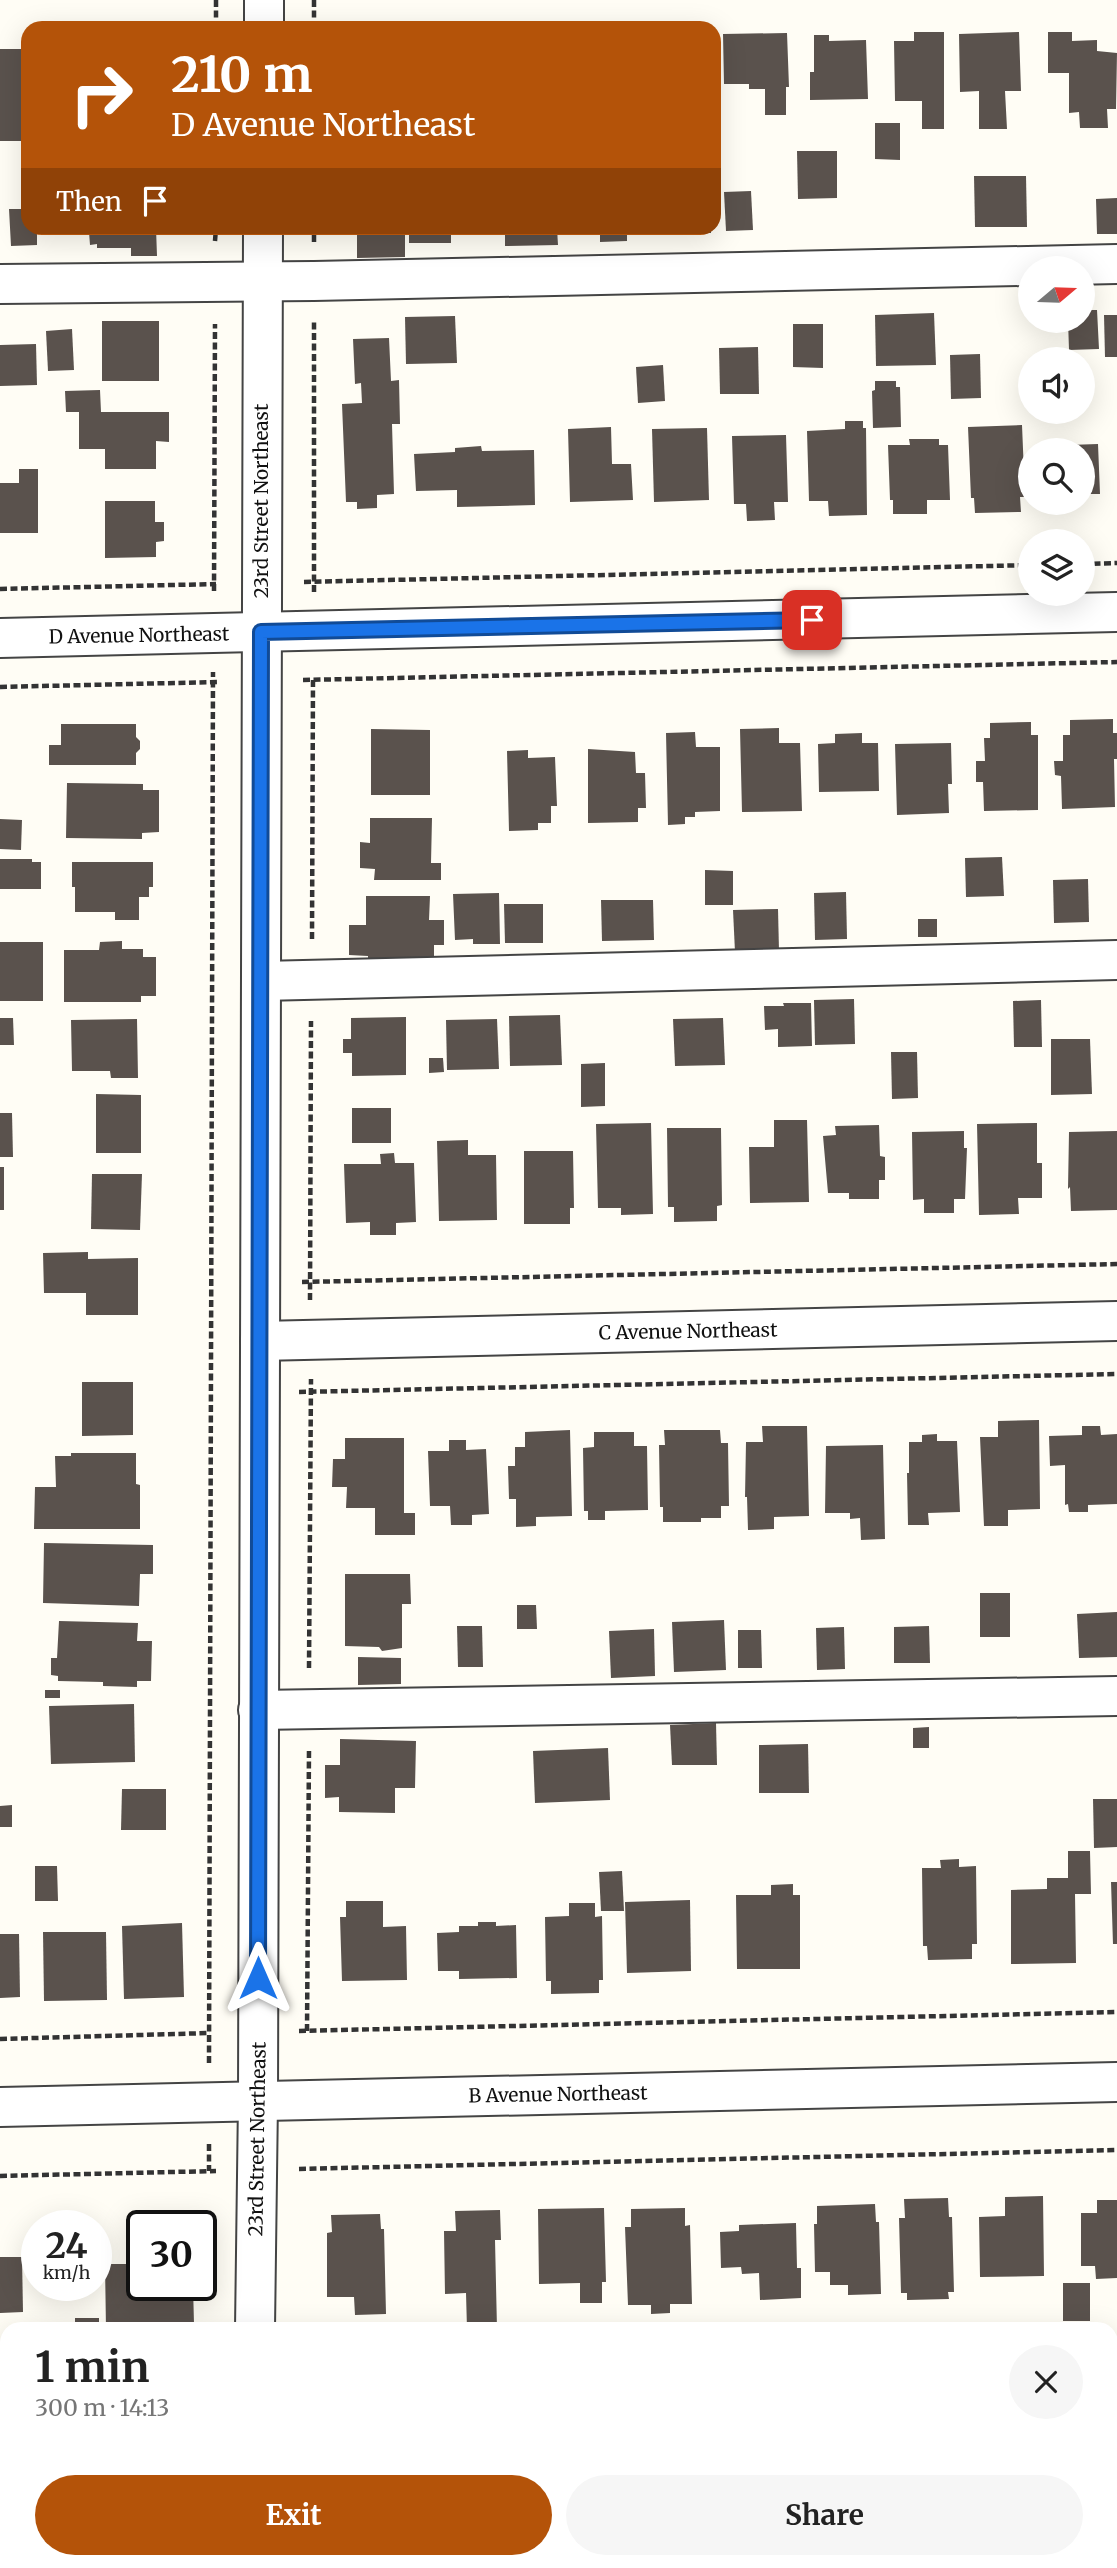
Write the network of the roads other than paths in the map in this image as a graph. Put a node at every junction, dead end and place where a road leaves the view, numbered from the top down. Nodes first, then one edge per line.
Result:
1 (264, 0) edge
2 (264, 21) edge
3 (262, 235) edge
4 (1117, 264) edge
5 (262, 282) junction
6 (0, 284) edge
7 (1117, 612) edge
8 (261, 632) junction
9 (0, 638) edge
10 (1117, 960) edge
11 (262, 981) junction
12 (1117, 1321) edge
13 (260, 1341) junction
14 (1117, 1696) edge
15 (258, 1710) junction
16 (1117, 2082) edge
17 (258, 2100) junction
18 (0, 2107) edge
19 (255, 2322) edge

1 - 2 street
3 - 5 street, 23rd Street Northeast
4 - 5 street
5 - 6 street
5 - 8 street, 23rd Street Northeast
7 - 8 street, D Avenue Northeast
8 - 9 street, D Avenue Northeast
8 - 11 street, 23rd Street Northeast
10 - 11 street
11 - 13 street, 23rd Street Northeast
12 - 13 street, C Avenue Northeast
13 - 15 street, 23rd Street Northeast
14 - 15 street
15 - 17 street, 23rd Street Northeast
16 - 17 street, B Avenue Northeast
17 - 18 street, B Avenue Northeast
17 - 19 street, 23rd Street Northeast

